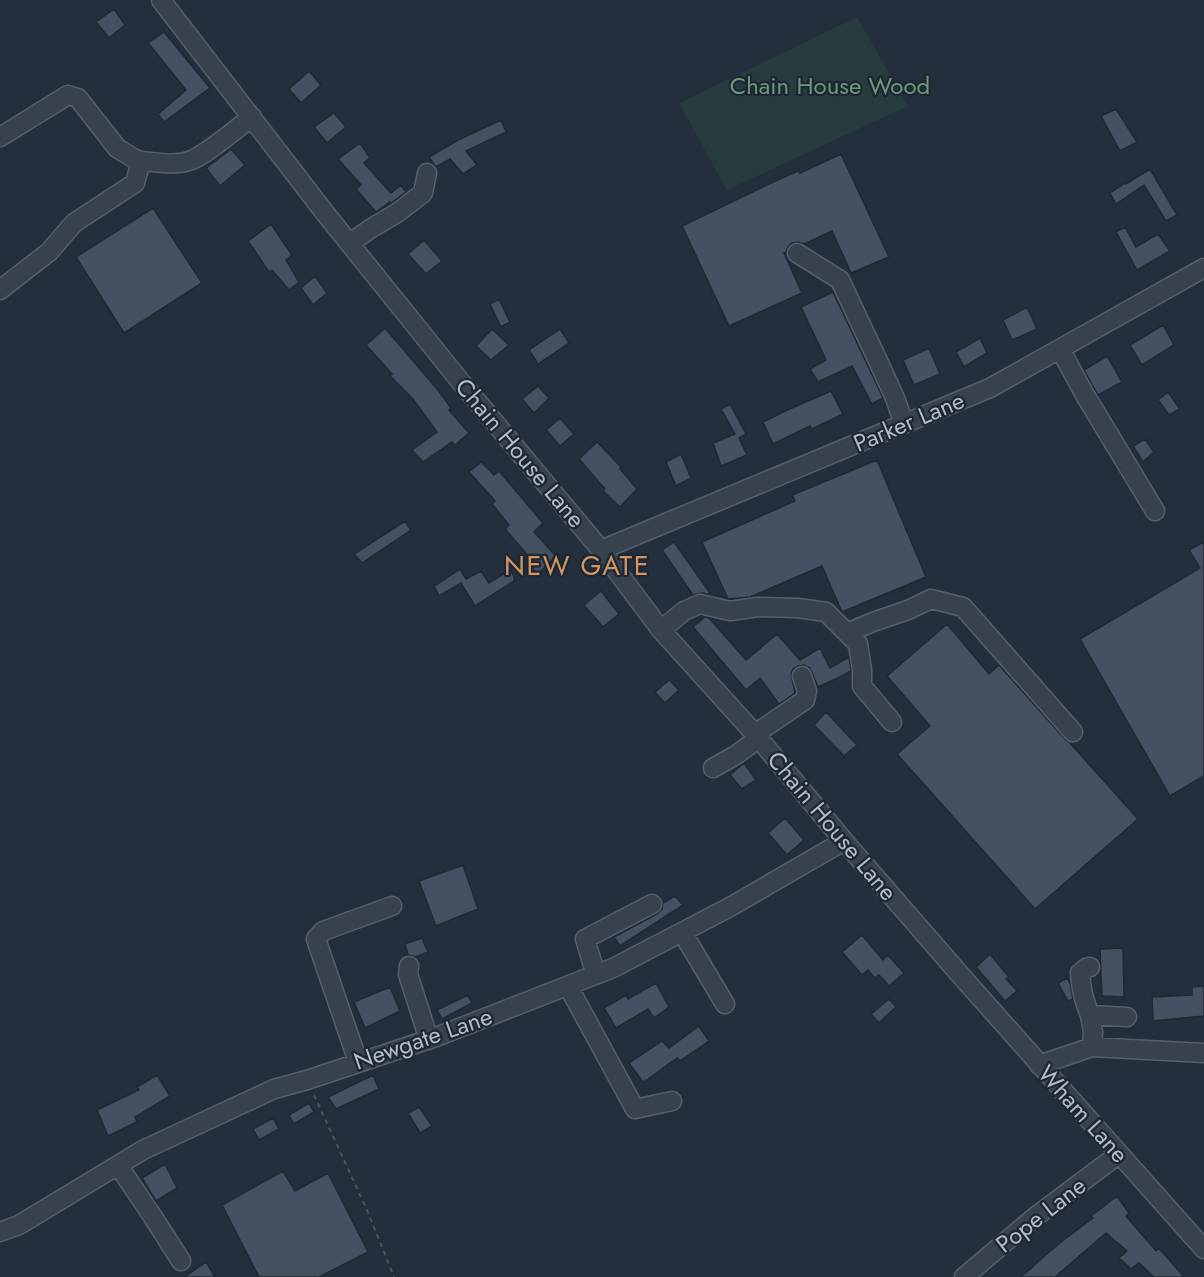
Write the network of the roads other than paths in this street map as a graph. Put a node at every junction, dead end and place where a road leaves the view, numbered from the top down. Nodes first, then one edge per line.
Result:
1 (161, 0) edge
2 (252, 117) junction
3 (0, 137) edge
4 (141, 160) junction
5 (427, 173) dead end
6 (350, 243) junction
7 (797, 253) dead end
8 (1204, 268) edge
9 (0, 290) edge
10 (1060, 349) junction
11 (904, 424) junction
12 (1155, 511) dead end
13 (601, 550) junction
14 (661, 630) junction
15 (847, 633) junction
16 (802, 676) dead end
17 (892, 722) dead end
18 (1073, 732) dead end
19 (757, 736) junction
20 (713, 768) dead end
21 (844, 841) junction
22 (652, 904) dead end
23 (392, 906) dead end
24 (682, 932) junction
25 (409, 966) dead end
26 (1090, 967) dead end
27 (596, 975) junction
28 (963, 978) joint
29 (568, 986) junction
30 (725, 1004) dead end
31 (1090, 1015) junction
32 (1127, 1017) dead end
33 (429, 1040) junction
34 (1092, 1047) junction
35 (1204, 1053) edge
36 (358, 1062) junction
37 (1040, 1065) junction
38 (672, 1101) dead end
39 (1119, 1154) junction
40 (118, 1165) junction
41 (0, 1232) edge
42 (1204, 1249) edge
43 (181, 1261) dead end
44 (964, 1277) edge

1 - 2 street, Chain House Lane
2 - 4 street
2 - 6 street, Chain House Lane
3 - 4 street
4 - 9 street
5 - 6 street
6 - 13 street, Chain House Lane
7 - 11 street
8 - 10 street, Parker Lane
10 - 11 street, Parker Lane
10 - 12 street
11 - 13 street, Parker Lane
13 - 14 street, Chain House Lane
14 - 15 street
14 - 19 street, Chain House Lane
15 - 17 street
15 - 18 street
16 - 19 street
19 - 20 street
19 - 21 street, Chain House Lane
21 - 24 street, Newgate Lane
21 - 28 street, Chain House Lane
22 - 27 street
23 - 36 street
24 - 27 street, Newgate Lane
24 - 30 street
25 - 33 street
26 - 31 street
27 - 29 street, Newgate Lane
28 - 37 street, Wham Lane
29 - 33 street, Newgate Lane
29 - 38 street
31 - 32 street
31 - 34 street
33 - 36 street, Newgate Lane
34 - 35 street
34 - 37 street
36 - 40 street, Newgate Lane
37 - 39 street, Wham Lane
39 - 42 street, Wham Lane
39 - 44 street, Pope Lane
40 - 41 street, Newgate Lane
40 - 43 street

